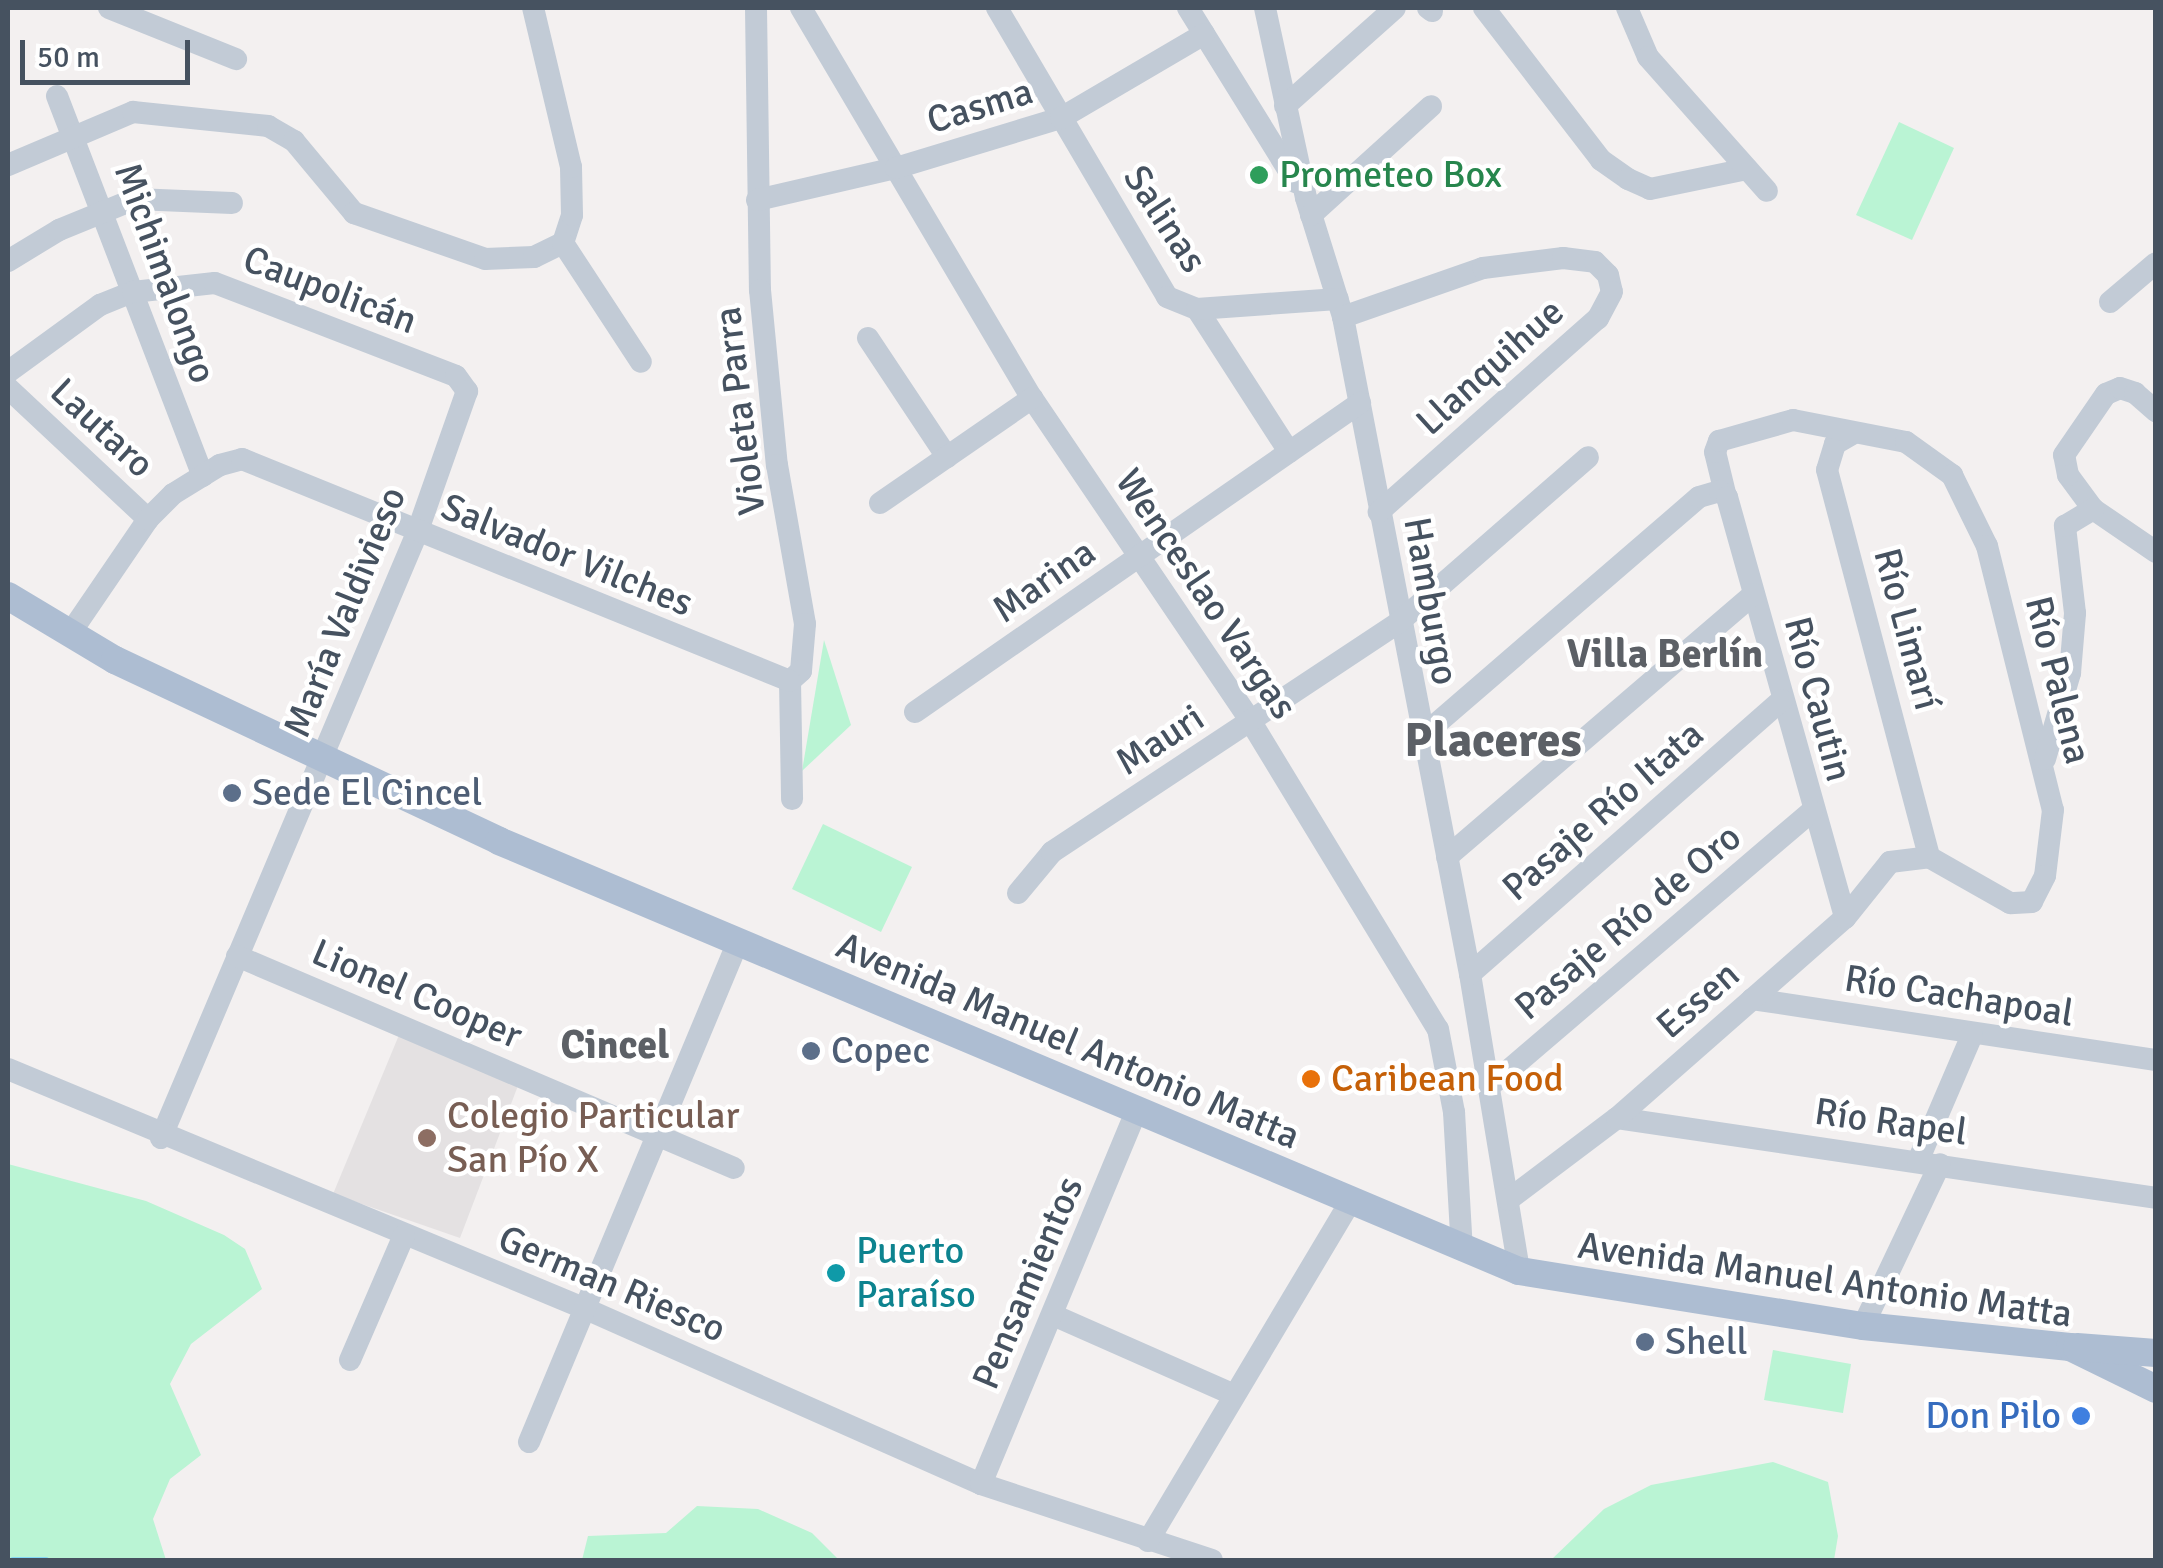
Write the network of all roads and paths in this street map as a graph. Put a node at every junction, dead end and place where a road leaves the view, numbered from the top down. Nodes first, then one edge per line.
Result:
1 (109, 8) edge
2 (533, 8) edge
3 (756, 8) edge
4 (801, 8) edge
5 (997, 8) edge
6 (1188, 8) edge
7 (1264, 8) edge
8 (1395, 8) edge
9 (1484, 8) edge
10 (1627, 8) edge
11 (1204, 34) junction
12 (236, 59) dead end
13 (57, 96) dead end
14 (1285, 106) junction
15 (1431, 106) dead end
16 (1061, 118) junction
17 (76, 132) junction
18 (8, 165) edge
19 (896, 168) junction
20 (1747, 169) junction
21 (1766, 191) dead end
22 (757, 200) junction
23 (232, 203) dead end
24 (1309, 207) junction
25 (104, 209) junction
26 (563, 243) junction
27 (8, 262) edge
28 (2156, 263) edge
29 (133, 292) junction
30 (2110, 302) dead end
31 (1340, 308) junction
32 (1198, 309) junction
33 (868, 338) dead end
34 (641, 362) dead end
35 (8, 372) edge
36 (466, 386) joint
37 (8, 388) edge
38 (1032, 398) junction
39 (1360, 403) junction
40 (2156, 411) edge
41 (1854, 434) junction
42 (1289, 452) junction
43 (947, 457) junction
44 (1588, 457) dead end
45 (206, 474) junction
46 (1726, 495) junction
47 (880, 503) dead end
48 (2093, 509) junction
49 (1380, 512) junction
50 (148, 519) junction
51 (417, 534) junction
52 (2156, 552) edge
53 (1140, 557) junction
54 (1754, 594) junction
55 (8, 596) edge
56 (1398, 622) junction
57 (69, 634) junction
58 (790, 681) junction
59 (1782, 700) junction
60 (915, 712) dead end
61 (1251, 722) junction
62 (1421, 737) junction
63 (2045, 760) junction
64 (322, 761) junction
65 (792, 799) dead end
66 (1812, 811) junction
67 (1446, 857) junction
68 (1929, 857) junction
69 (1018, 893) dead end
70 (1845, 918) junction
71 (737, 944) junction
72 (238, 956) junction
73 (1470, 974) junction
74 (1752, 999) junction
75 (1972, 1035) junction
76 (2156, 1060) edge
77 (8, 1069) edge
78 (1490, 1086) junction
79 (1137, 1109) junction
80 (1617, 1118) junction
81 (657, 1134) junction
82 (161, 1138) junction
83 (1929, 1163) junction
84 (734, 1168) dead end
85 (2156, 1198) edge
86 (1508, 1200) junction
87 (1351, 1201) junction
88 (404, 1235) junction
89 (1462, 1250) junction
90 (1519, 1271) junction
91 (586, 1309) junction
92 (1053, 1316) junction
93 (1863, 1326) junction
94 (2070, 1346) junction
95 (2156, 1353) edge
96 (350, 1360) dead end
97 (2154, 1386) edge
98 (1232, 1394) junction
99 (529, 1442) dead end
100 (981, 1484) junction
101 (1148, 1541) junction
102 (1200, 1559) edge

1 - 12 street
2 - 26 street
3 - 22 street, Violeta Parra
4 - 19 street, Wenceslao Vargas
5 - 16 street, Salinas
6 - 11 street
7 - 14 street, Hamburgo
8 - 14 street
9 - 20 street
10 - 20 street
11 - 16 street, Casma
11 - 24 street
13 - 17 street, Michimalongo
14 - 24 street, Hamburgo
15 - 24 street
16 - 19 street, Casma
16 - 32 street, Salinas
17 - 18 street
17 - 25 street, Michimalongo
17 - 26 street
19 - 22 street, Casma
19 - 38 street, Wenceslao Vargas
20 - 21 street
22 - 58 street, Violeta Parra
23 - 25 street
24 - 31 street, Hamburgo
25 - 27 street
25 - 29 street, Michimalongo
26 - 34 street
28 - 30 street
29 - 35 street, Caupolicán
29 - 36 street, Caupolicán
29 - 45 street, Michimalongo
31 - 32 street
31 - 39 street, Hamburgo
31 - 49 street, Llanquihue
32 - 42 street, Salinas
33 - 43 street
36 - 51 street, María Valdivieso
37 - 50 street, Lautaro
38 - 43 street
38 - 53 street, Wenceslao Vargas
39 - 42 street, Marina
39 - 49 street, Hamburgo
40 - 48 street
41 - 46 street, Río Palena
41 - 63 street, Río Palena
41 - 68 street, Río Limarí
42 - 53 street, Marina
43 - 47 street
44 - 56 street, Mauri
45 - 50 street
45 - 51 street, Salvador Vilches
46 - 54 street, Río Cautin
46 - 62 street
48 - 52 street
48 - 63 street
49 - 56 street, Hamburgo
50 - 57 street
51 - 58 street, Salvador Vilches
51 - 64 street, María Valdivieso
53 - 60 street, Marina
53 - 61 street, Wenceslao Vargas
54 - 59 street, Río Cautin
54 - 67 street
55 - 57 main road, Avenida Manuel Antonio Matta
56 - 61 street, Mauri
56 - 62 street, Hamburgo
57 - 64 main road, Avenida Manuel Antonio Matta
58 - 65 street, Violeta Parra
59 - 66 street, Río Cautin
59 - 73 street, Pasaje Río Itata
61 - 69 street, Mauri
61 - 89 street, Wenceslao Vargas
62 - 67 street, Hamburgo
63 - 68 street, Río Palena
64 - 71 main road, Avenida Manuel Antonio Matta
64 - 72 street, María Valdivieso
66 - 70 street, Río Cautin
66 - 78 street, Pasaje Río de Oro
67 - 73 street, Hamburgo
68 - 70 street, Essen
70 - 74 street, Essen
71 - 79 main road, Avenida Manuel Antonio Matta
71 - 81 street
72 - 81 street, Lionel Cooper
72 - 82 street, María Valdivieso
73 - 78 street, Hamburgo
74 - 75 street, Río Cachapoal
74 - 80 street, Essen
75 - 76 street, Río Cachapoal
75 - 83 street
77 - 82 street, German Riesco
78 - 86 street, Hamburgo
79 - 87 main road, Avenida Manuel Antonio Matta
79 - 92 street, Pensamientos
80 - 83 street, Río Rapel
80 - 86 street, Essen
81 - 84 street, Lionel Cooper
81 - 91 street
82 - 88 street, German Riesco
83 - 85 street, Río Rapel
83 - 93 street
86 - 90 street, Hamburgo
87 - 89 main road, Avenida Manuel Antonio Matta
87 - 98 street
88 - 91 street, German Riesco
88 - 96 street
89 - 90 main road, Avenida Manuel Antonio Matta
90 - 93 main road, Avenida Manuel Antonio Matta
91 - 99 street
91 - 100 street, German Riesco
92 - 98 street
92 - 100 street, Pensamientos
93 - 94 main road, Avenida Manuel Antonio Matta
94 - 95 main road
94 - 97 main road, Avenida Manuel Antonio Matta
98 - 101 street
100 - 101 street, German Riesco
101 - 102 street, German Riesco

